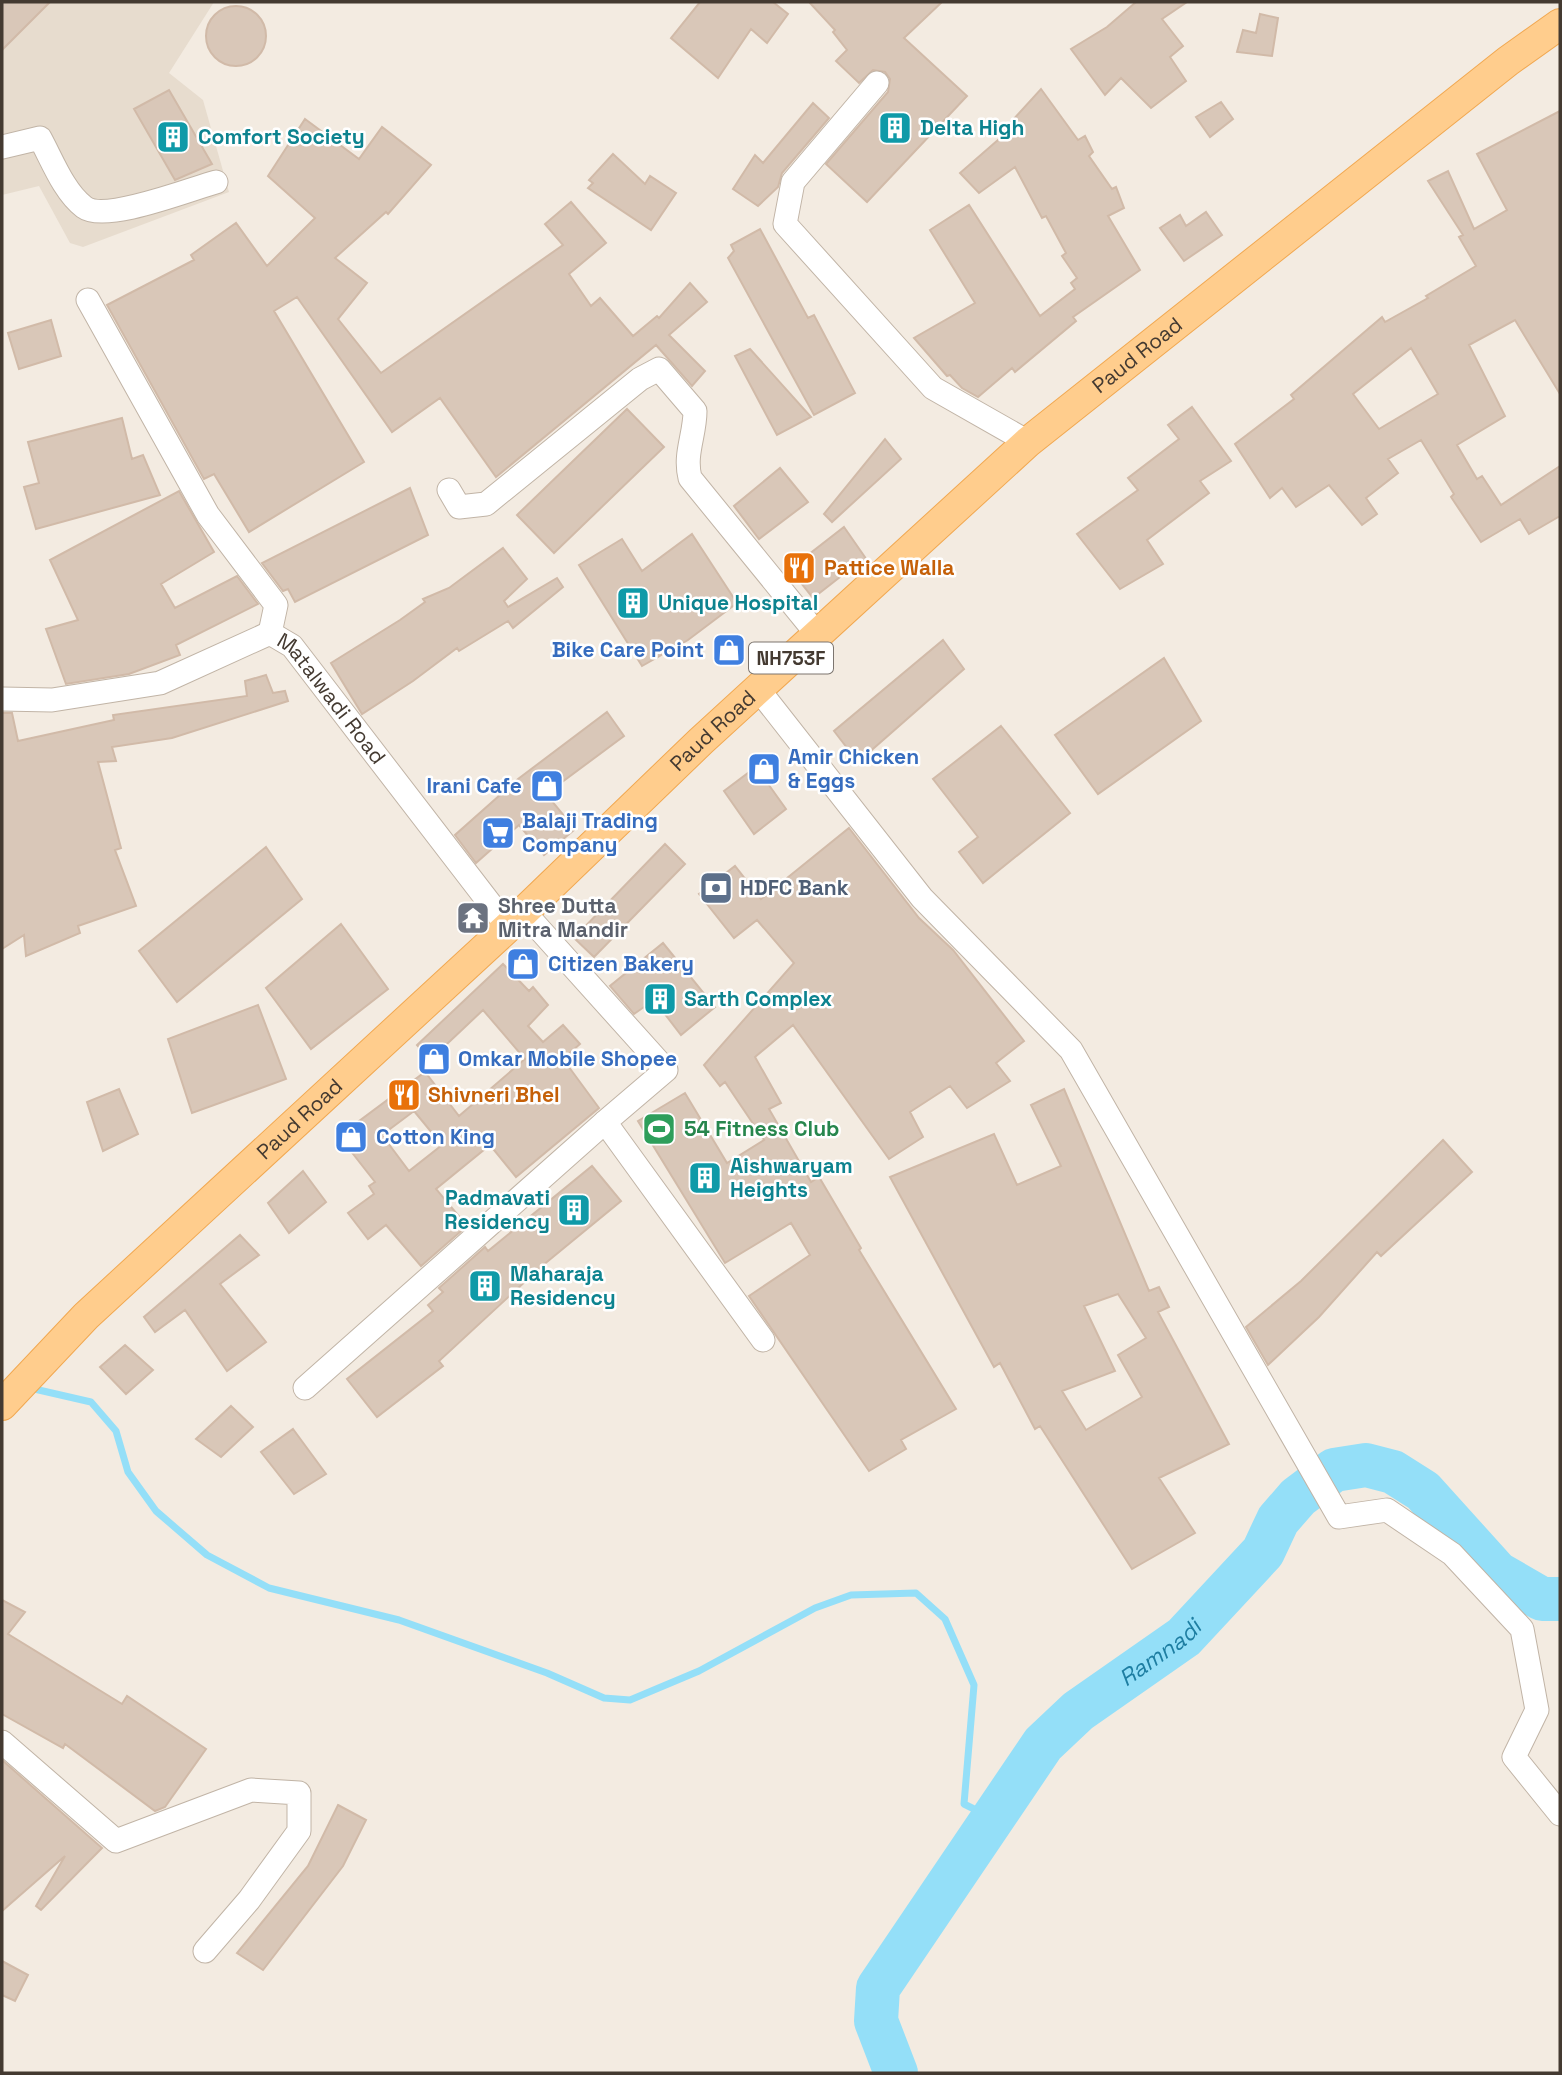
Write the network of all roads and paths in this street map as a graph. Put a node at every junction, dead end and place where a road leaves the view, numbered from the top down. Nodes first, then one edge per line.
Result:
1 (1560, 24) edge
2 (877, 83) dead end
3 (2, 147) edge
4 (216, 181) dead end
5 (88, 300) dead end
6 (1028, 442) junction
7 (449, 489) dead end
8 (270, 633) junction
9 (817, 634) junction
10 (758, 689) junction
11 (2, 699) edge
12 (516, 919) junction
13 (605, 1122) junction
14 (763, 1340) dead end
15 (305, 1388) dead end
16 (2, 1404) edge
17 (2, 1742) edge
18 (1560, 1814) edge
19 (205, 1951) dead end

1 - 6 main road, Paud Road / NH753F
2 - 6 street
3 - 4 street
5 - 8 street
6 - 9 main road, Paud Road / NH753F
7 - 9 street
8 - 11 street, Matalwadi Road
8 - 12 street, Matalwadi Road
9 - 10 main road, Paud Road / NH753F
10 - 12 main road, Paud Road / NH753F
10 - 18 street
12 - 13 street, Matalwadi Road
12 - 16 main road, Paud Road / NH753F
13 - 14 street
13 - 15 street
17 - 19 street

